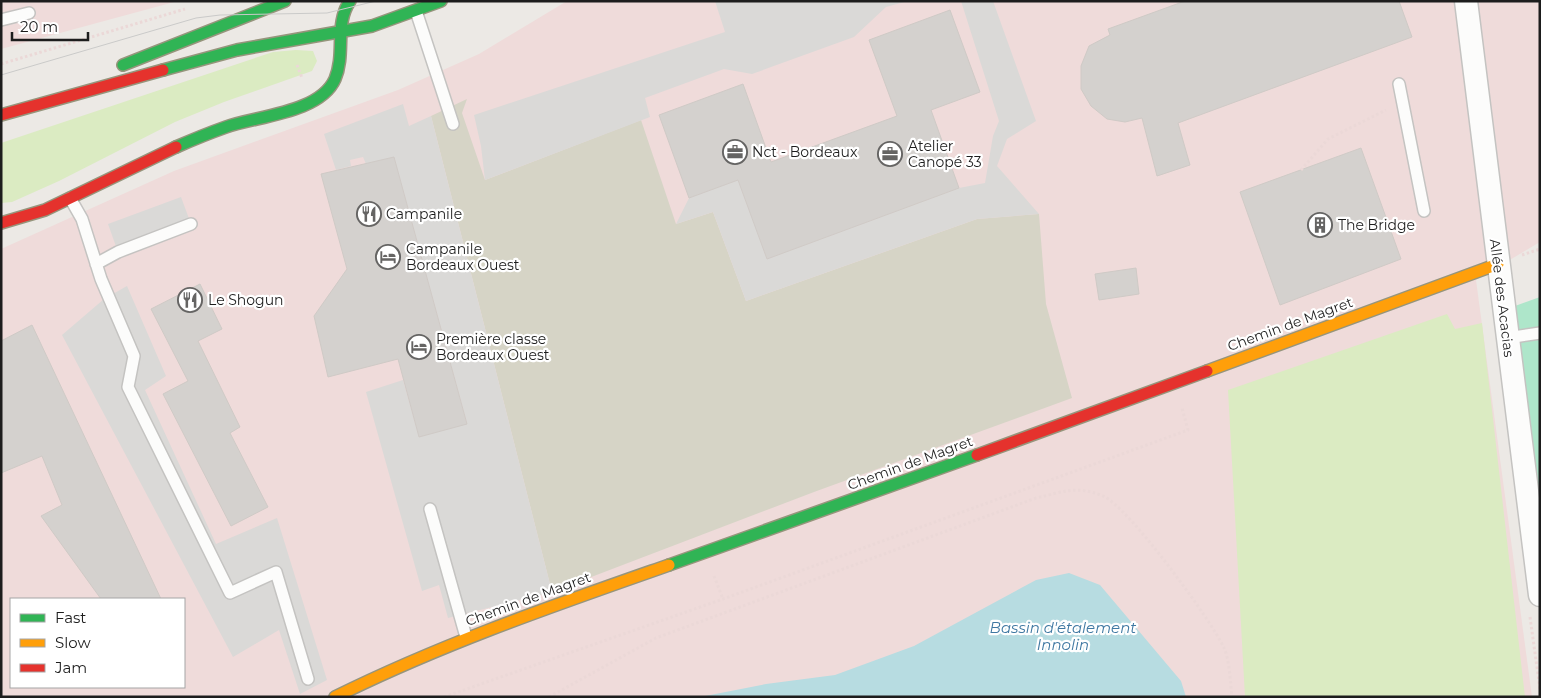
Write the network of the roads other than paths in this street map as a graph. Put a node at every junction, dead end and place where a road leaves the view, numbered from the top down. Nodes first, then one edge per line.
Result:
1 (284, 1) edge
2 (350, 1) edge
3 (441, 1) edge
4 (1466, 1) edge
5 (416, 11) junction
6 (29, 13) dead end
7 (1, 20) edge
8 (342, 32) junction
9 (108, 70) dead end
10 (80, 81) dead end
11 (1398, 84) dead end
12 (1, 113) edge
13 (453, 124) dead end
14 (70, 198) junction
15 (1424, 210) dead end
16 (1, 223) edge
17 (191, 224) dead end
18 (96, 264) junction
19 (1498, 264) junction
20 (1540, 333) edge
21 (1507, 338) junction
22 (430, 509) dead end
23 (1540, 595) edge
24 (466, 637) junction
25 (308, 679) dead end
26 (335, 697) edge

1 - 9 street
2 - 8 street
3 - 5 street
4 - 19 street, Allée des Acacias
5 - 8 street
5 - 13 lane
6 - 7 lane
8 - 12 street
8 - 14 street
10 - 12 street
11 - 15 lane
14 - 16 street
14 - 18 lane
17 - 18 lane
18 - 25 lane
19 - 21 street, Allée des Acacias
19 - 24 street, Chemin de Magret
20 - 21 lane
21 - 23 street, Allée des Acacias
22 - 24 lane
24 - 26 street, Chemin de Magret

